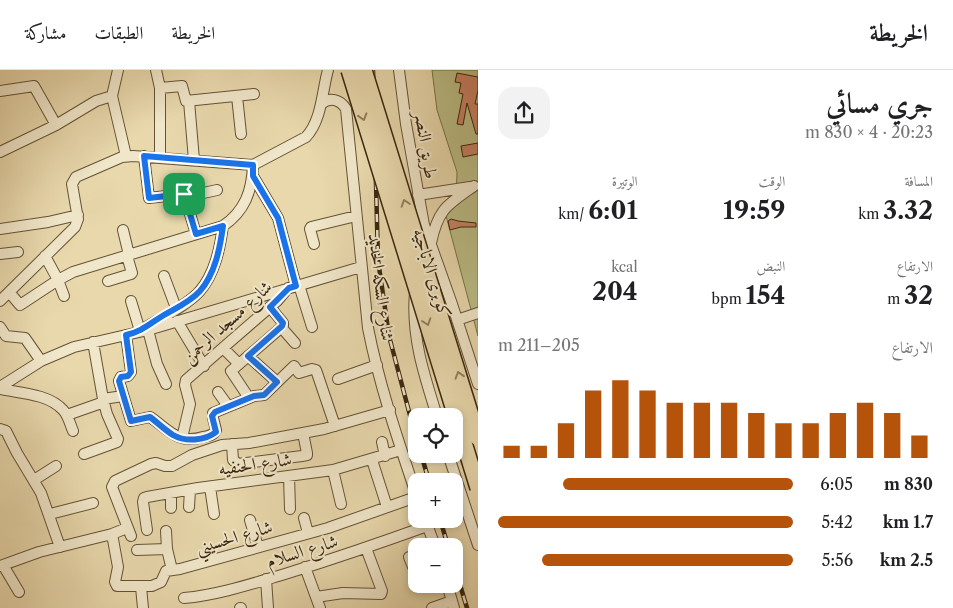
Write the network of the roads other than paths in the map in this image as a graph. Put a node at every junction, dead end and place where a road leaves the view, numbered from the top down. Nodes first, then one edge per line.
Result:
1 (118, 70) edge
2 (156, 70) edge
3 (328, 70) edge
4 (349, 70) edge
5 (364, 70) edge
6 (399, 70) edge
7 (160, 88) junction
8 (0, 91) edge
9 (254, 94) dead end
10 (112, 96) junction
11 (237, 96) junction
12 (189, 101) junction
13 (321, 104) junction
14 (56, 125) junction
15 (241, 134) dead end
16 (0, 152) edge
17 (126, 156) junction
18 (144, 156) junction
19 (160, 157) junction
20 (194, 160) junction
21 (253, 165) junction
22 (253, 176) junction
23 (476, 186) edge
24 (217, 190) dead end
25 (185, 196) junction
26 (418, 196) junction
27 (78, 215) junction
28 (356, 216) junction
29 (424, 225) junction
30 (223, 226) junction
31 (0, 229) edge
32 (123, 230) dead end
33 (196, 234) junction
34 (314, 244) dead end
35 (430, 244) junction
36 (18, 252) dead end
37 (0, 254) edge
38 (128, 255) junction
39 (45, 256) junction
40 (361, 268) junction
41 (164, 276) dead end
42 (58, 280) junction
43 (108, 281) dead end
44 (295, 286) junction
45 (9, 292) junction
46 (64, 296) dead end
47 (0, 301) edge
48 (131, 301) dead end
49 (270, 307) junction
50 (176, 308) junction
51 (478, 313) edge
52 (457, 320) junction
53 (177, 321) junction
54 (312, 326) dead end
55 (281, 327) junction
56 (144, 330) junction
57 (2, 334) edge
58 (126, 335) junction
59 (93, 342) junction
60 (295, 343) dead end
61 (223, 348) junction
62 (248, 356) junction
63 (41, 362) junction
64 (239, 364) junction
65 (377, 365) junction
66 (204, 366) junction
67 (338, 379) dead end
68 (277, 382) junction
69 (166, 384) dead end
70 (478, 384) edge
71 (0, 388) edge
72 (218, 392) dead end
73 (123, 396) junction
74 (249, 398) junction
75 (103, 401) junction
76 (228, 406) junction
77 (434, 408) edge
78 (390, 410) junction
79 (67, 415) junction
80 (335, 426) junction
81 (0, 429) edge
82 (73, 431) dead end
83 (303, 433) junction
84 (182, 438) junction
85 (478, 438) edge
86 (382, 442) dead end
87 (232, 444) junction
88 (401, 450) junction
89 (84, 454) dead end
90 (385, 456) junction
91 (372, 460) junction
92 (451, 463) edge
93 (56, 466) dead end
94 (333, 470) junction
95 (408, 473) edge
96 (289, 476) junction
97 (34, 480) junction
98 (210, 487) junction
99 (478, 488) edge
100 (190, 490) junction
101 (171, 493) junction
102 (408, 499) edge
103 (93, 503) dead end
104 (341, 504) dead end
105 (189, 507) dead end
106 (387, 507) junction
107 (171, 508) dead end
108 (290, 509) dead end
109 (50, 514) junction
110 (214, 514) dead end
111 (304, 518) dead end
112 (250, 520) dead end
113 (412, 528) edge
114 (147, 530) dead end
115 (166, 531) dead end
116 (112, 534) junction
117 (308, 534) junction
118 (477, 537) edge
119 (60, 547) junction
120 (258, 547) junction
121 (166, 548) junction
122 (366, 548) junction
123 (137, 550) dead end
124 (1, 565) edge
125 (305, 567) junction
126 (172, 570) junction
127 (266, 580) junction
128 (141, 587) junction
129 (19, 592) dead end
130 (316, 597) junction
131 (184, 598) dead end
132 (453, 604) edge
133 (143, 608) edge
134 (268, 608) edge
135 (320, 608) edge
136 (432, 608) edge

1 - 10 street
2 - 7 street
3 - 13 street
4 -> 99 highway, كوبرى الاباجيه, bridge
85 -> 5 highway, كوبرى الاباجيه, bridge
6 - 26 street, طريق النصر
7 - 12 street
7 - 19 street
8 - 14 street
9 - 11 street
10 - 14 street
10 - 17 street
11 - 12 street
11 - 15 street
12 - 20 street
13 - 21 street
13 - 28 street, شارع السكه الحديد
14 - 16 street
17 - 18 street
17 - 27 street
18 - 19 street
18 - 25 street
19 - 20 street
20 - 21 street
21 - 22 street
22 - 30 street
22 - 44 street
23 - 26 street
23 - 35 street
24 - 25 street
25 - 33 street
26 - 29 street, طريق النصر
27 - 31 street
27 - 39 street
28 - 34 street
28 - 40 street, شارع السكه الحديد
29 - 35 street, طريق النصر
29 - 77 street, طريق النصر
30 - 33 street
30 - 50 street
32 - 38 street
33 - 38 street
35 - 52 street, طريق النصر
36 - 37 street
38 - 42 street
38 - 43 street
39 - 42 street
39 - 45 street
40 - 44 street
40 - 65 street, شارع السكه الحديد
41 - 50 street
42 - 45 street
42 - 46 street
44 - 49 street, شارع مسجد الرحمن
44 - 53 street
44 - 54 street
45 - 47 street
48 - 56 street
49 - 55 street
49 - 61 street, شارع مسجد الرحمن
50 - 56 street
51 - 52 street
52 - 70 street, طريق النصر
53 - 56 street
53 - 66 street
55 - 60 street
55 - 62 street
56 - 58 street
56 - 69 street
57 - 63 street
58 - 59 street
58 - 73 street
59 - 63 street
59 - 75 street
61 - 64 street
61 - 66 street, شارع مسجد الرحمن
62 - 64 street
62 - 68 street
63 - 71 street
64 - 74 street
65 - 67 street
65 - 78 street, شارع السكه الحديد
66 - 84 street, شارع مسجد الرحمن
68 - 74 street
68 - 80 street
71 - 79 street
72 - 76 street
73 - 75 street
73 - 84 street
74 - 76 street
75 - 79 street
75 - 89 street
76 - 84 street
78 - 80 street
78 - 88 street, شارع السكه الحديد
79 - 82 street
80 - 83 street
81 - 97 street
83 - 87 street
83 - 87 street
86 - 90 street
87 - 116 street
88 - 90 street, شارع الحنفيه
88 - 95 street, شارع السكه الحديد
90 - 91 street, شارع الحنفيه
91 - 94 street, شارع الحنفيه
91 - 106 street
92 - 118 street
93 - 97 street
94 - 96 street, شارع الحنفيه
94 - 104 street
96 - 98 street, شارع الحنفيه
96 - 108 street
97 - 109 street
98 - 100 street, شارع الحنفيه
98 - 110 street
100 - 101 street, شارع الحنفيه
100 - 105 street
101 - 107 street
101 - 114 street, شارع الحنفيه
102 - 106 street, شارع الحسيني
103 - 109 street
106 - 117 street, شارع الحسيني
109 - 119 street
111 - 117 street
112 - 120 street
113 - 122 street, شارع السلام
115 - 121 street
116 - 119 street
116 - 128 street, شارع الحسيني
117 - 120 street, شارع الحسيني
119 - 124 street
120 - 126 street, شارع الحسيني
121 - 123 street
121 - 126 street
122 - 125 street, شارع السلام
122 - 130 street
124 - 129 street
125 - 127 street, شارع السلام
125 - 130 street
126 - 128 street, شارع الحسيني
127 - 131 street, شارع السلام
127 - 134 street
128 - 133 street
130 - 135 street
132 - 136 street

